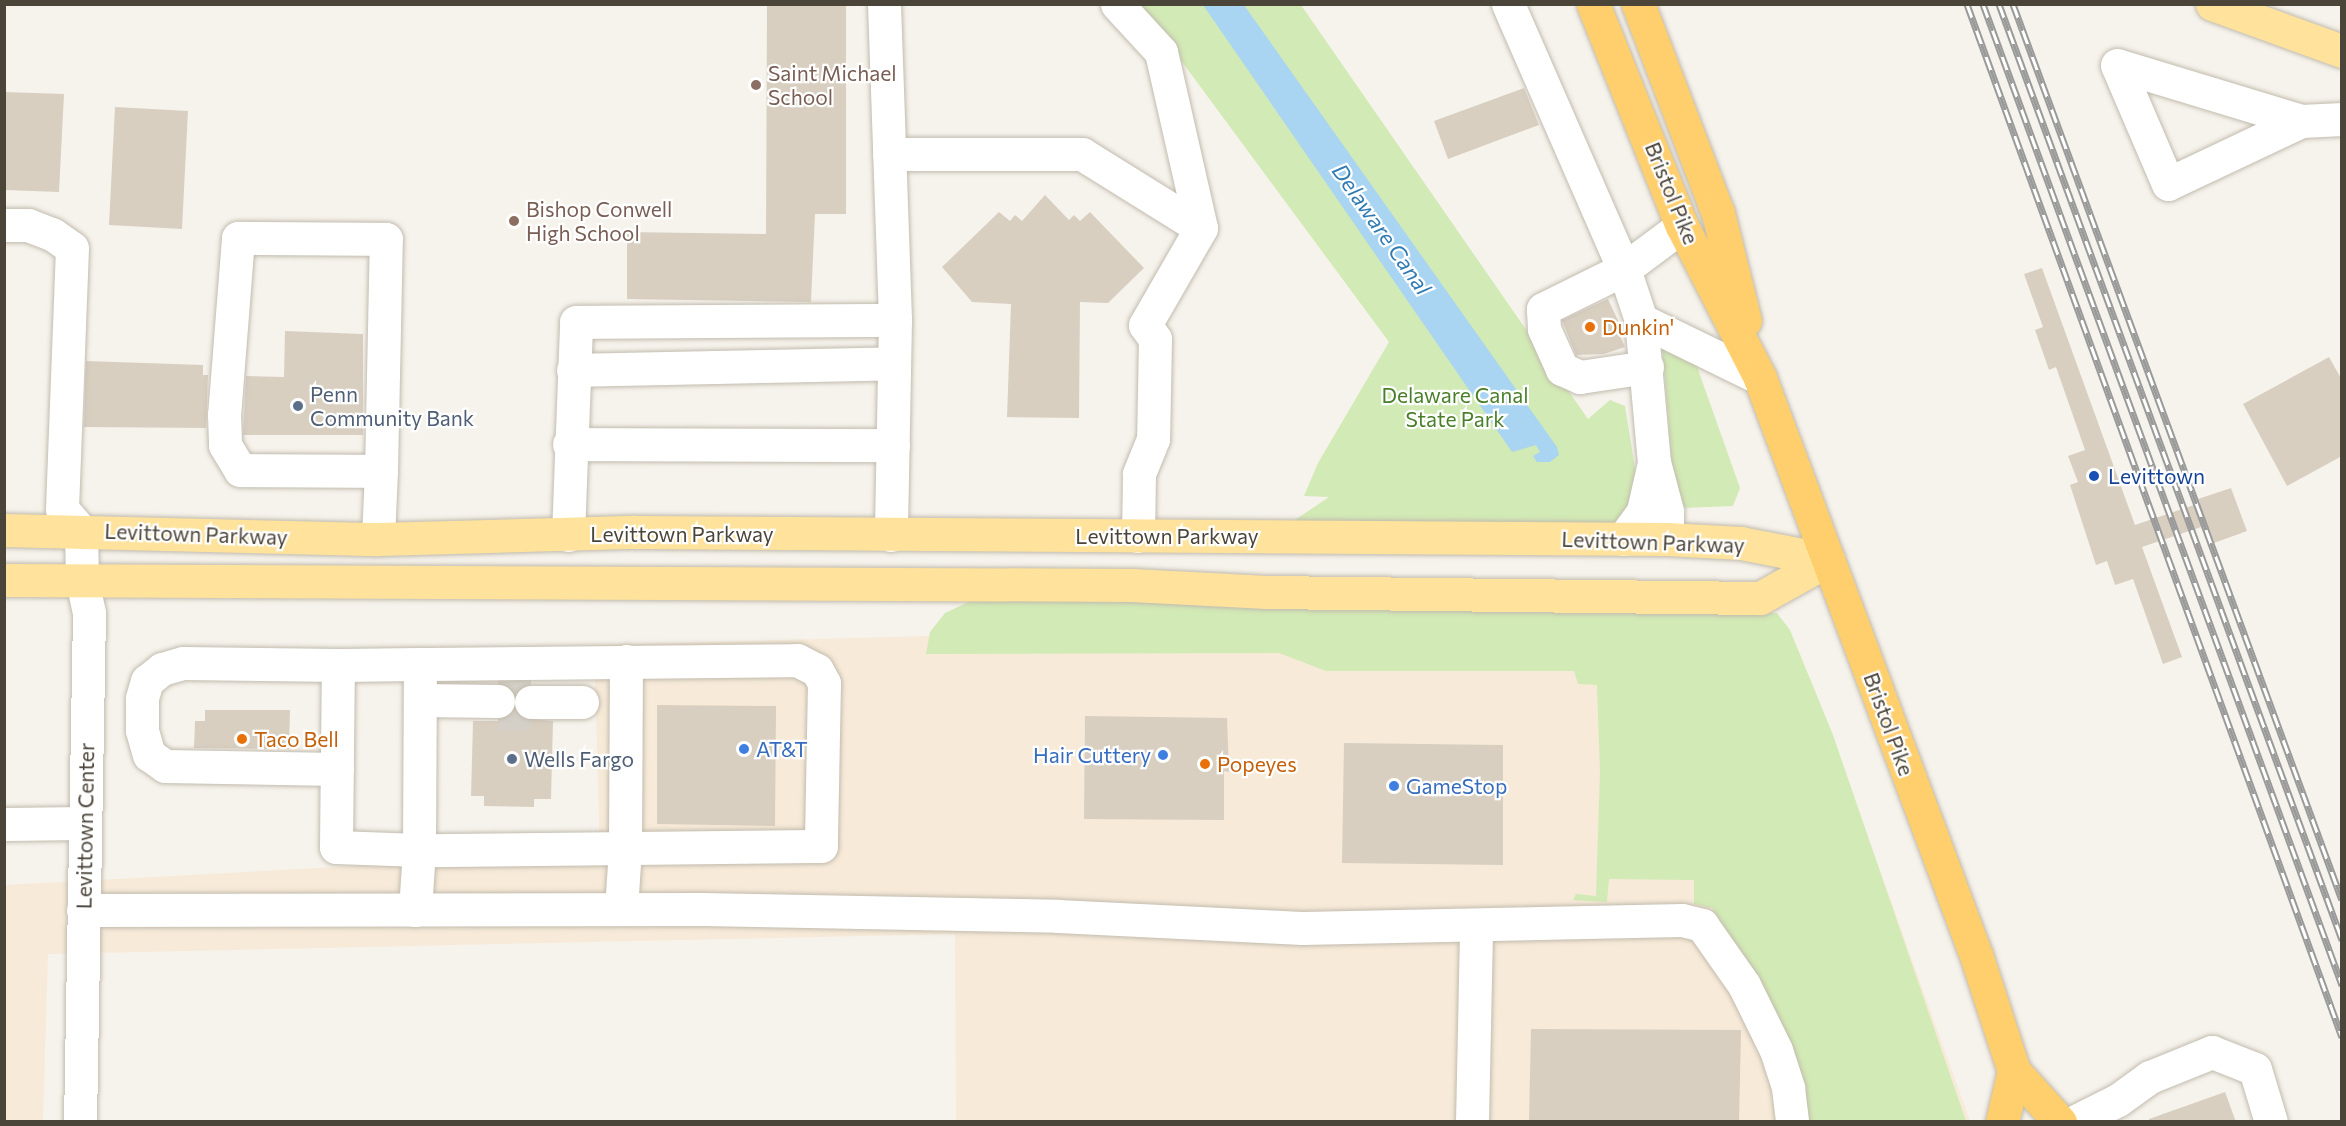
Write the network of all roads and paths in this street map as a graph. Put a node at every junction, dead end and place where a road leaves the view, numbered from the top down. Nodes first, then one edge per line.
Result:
1 (884, 4) edge
2 (1117, 4) edge
3 (1508, 4) edge
4 (1593, 4) edge
5 (1638, 4) edge
6 (2212, 4) edge
7 (2342, 51) edge
8 (2342, 119) edge
9 (2301, 121) junction
10 (889, 154) junction
11 (4, 225) edge
12 (1682, 226) junction
13 (1201, 228) junction
14 (1623, 269) junction
15 (895, 320) junction
16 (1641, 320) junction
17 (894, 363) junction
18 (1647, 368) junction
19 (573, 370) junction
20 (1760, 378) junction
21 (569, 444) junction
22 (892, 445) junction
23 (1654, 462) junction
24 (381, 471) junction
25 (4, 530) edge
26 (81, 531) junction
27 (568, 535) junction
28 (891, 535) junction
29 (1138, 536) junction
30 (378, 539) junction
31 (1623, 539) junction
32 (1667, 539) junction
33 (1828, 560) junction
34 (4, 580) edge
35 (82, 580) junction
36 (626, 661) junction
37 (420, 664) junction
38 (338, 665) junction
39 (420, 700) junction
40 (498, 702) tunnel mouth
41 (531, 702) tunnel mouth
42 (582, 702) dead end
43 (337, 769) junction
44 (85, 823) junction
45 (4, 824) edge
46 (625, 848) junction
47 (419, 850) junction
48 (621, 909) junction
49 (83, 910) junction
50 (415, 910) junction
51 (1476, 926) junction
52 (2014, 1071) junction
53 (80, 1122) edge
54 (1472, 1122) edge
55 (1792, 1122) edge
56 (2002, 1122) edge
57 (2060, 1122) edge
58 (2074, 1122) edge
59 (2271, 1122) edge

1 - 10 street
2 - 13 street
3 - 14 street
4 - 12 highway, Bristol Pike
5 - 20 highway, Bristol Pike
6 - 7 main road
8 - 9 street
9 - 9 street
10 - 13 street
10 - 15 street
11 - 26 street
12 - 14 street
12 - 20 highway, Bristol Pike
13 - 29 street
14 - 16 street
14 - 18 street
15 - 17 street
15 - 19 street
16 - 18 street
16 - 20 street
17 - 19 street
17 - 22 street
18 - 23 street
19 - 21 street
20 - 33 highway, Bristol Pike
21 - 22 street
21 - 27 street
22 - 28 street
23 - 31 street
23 - 32 street
24 - 24 street
24 - 30 street
25 - 26 main road, Levittown Parkway
26 - 30 main road, Levittown Parkway
26 - 35 street, Levittown Center
27 - 28 main road, Levittown Parkway
27 - 30 main road, Levittown Parkway
28 - 29 main road, Levittown Parkway
29 - 31 main road, Levittown Parkway
31 - 32 main road, Levittown Parkway
32 - 33 main road, Levittown Parkway
33 - 35 main road
33 - 52 highway, Bristol Pike
34 - 35 main road
35 - 44 street, Levittown Center
36 - 37 street
36 - 46 street
36 - 46 street
37 - 38 street
37 - 39 street
38 - 43 street
38 - 43 street
39 - 40 street
39 - 47 street
41 - 42 street
43 - 47 street
44 - 45 street
44 - 49 street, Levittown Center
46 - 47 street
46 - 48 street
47 - 50 street
48 - 50 street
48 - 51 street
49 - 50 street
49 - 53 street, Levittown Center
51 - 54 street
51 - 55 street
52 - 56 highway
52 - 57 highway, Bristol Pike
58 - 59 street

